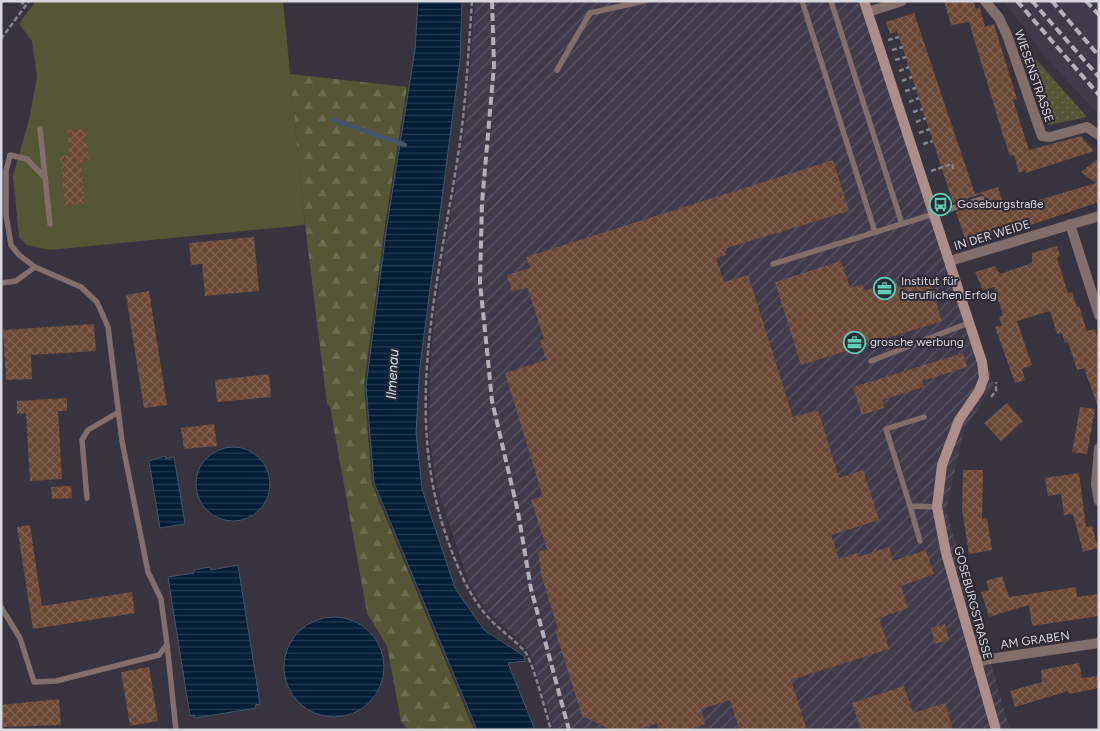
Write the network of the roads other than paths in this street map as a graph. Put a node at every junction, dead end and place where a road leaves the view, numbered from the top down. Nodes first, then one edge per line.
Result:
1 (644, 1) edge
2 (802, 1) edge
3 (831, 1) edge
4 (864, 1) edge
5 (902, 1) edge
6 (985, 1) edge
7 (868, 12) junction
8 (556, 70) dead end
9 (40, 129) dead end
10 (1099, 134) edge
11 (46, 178) junction
12 (982, 199) dead end
13 (935, 214) junction
14 (1099, 216) edge
15 (50, 224) dead end
16 (902, 224) junction
17 (1070, 224) junction
18 (875, 232) junction
19 (950, 261) junction
20 (773, 264) dead end
21 (34, 267) junction
22 (1, 283) edge
23 (1099, 315) edge
24 (971, 322) junction
25 (871, 361) dead end
26 (117, 413) junction
27 (924, 417) dead end
28 (1099, 448) edge
29 (87, 498) dead end
30 (1099, 501) edge
31 (910, 506) junction
32 (937, 506) junction
33 (920, 540) dead end
34 (1, 608) edge
35 (1099, 643) edge
36 (167, 644) junction
37 (976, 661) junction
38 (176, 730) edge
39 (996, 730) edge

1 - 8 lane
2 - 18 lane
3 - 16 lane
4 - 7 street, GOSEBURGSTRASSE
5 - 7 street
6 - 10 street, WIESENSTRASSE
7 - 13 street, GOSEBURGSTRASSE
9 - 11 lane
11 - 15 lane
11 - 21 lane
12 - 13 lane
13 - 16 lane
13 - 19 street, GOSEBURGSTRASSE
14 - 17 street, IN DER WEIDE
16 - 18 lane
17 - 19 street, IN DER WEIDE
17 - 23 street
18 - 20 lane
19 - 24 street, GOSEBURGSTRASSE
21 - 22 lane
21 - 26 lane
24 - 25 lane
24 - 32 street, GOSEBURGSTRASSE
26 - 29 lane
26 - 36 lane
27 - 31 lane
28 - 30 street
31 - 32 lane
31 - 33 lane
32 - 37 street, GOSEBURGSTRASSE
34 - 36 lane
35 - 37 street, AM GRABEN
36 - 38 lane
37 - 39 street, GOSEBURGSTRASSE

